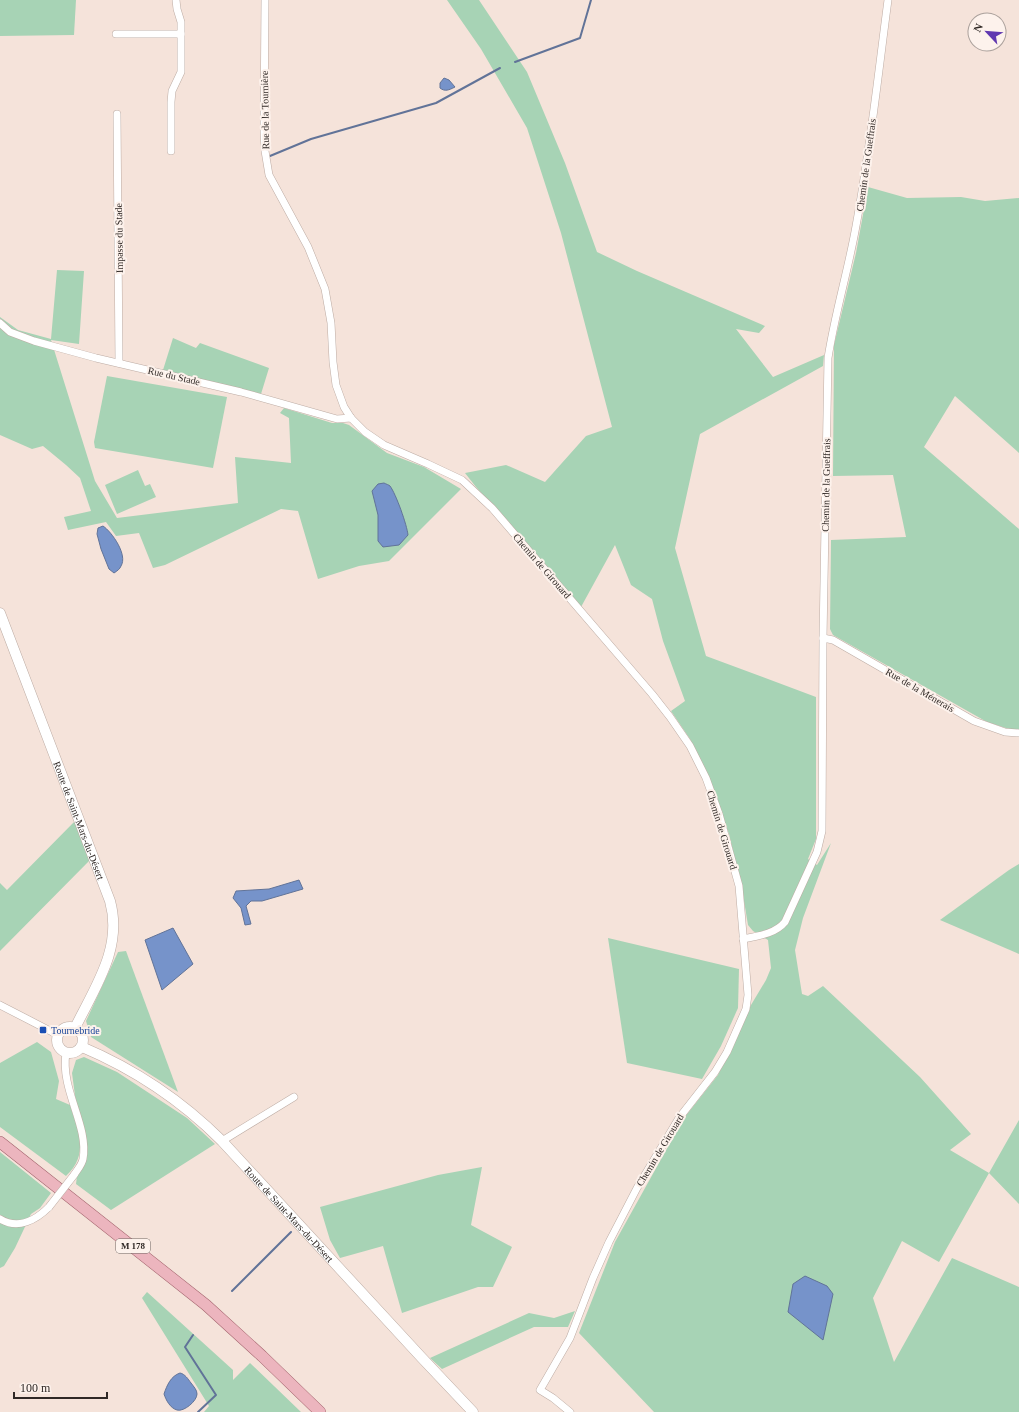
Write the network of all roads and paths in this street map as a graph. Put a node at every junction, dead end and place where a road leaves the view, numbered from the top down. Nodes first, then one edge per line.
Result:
1 (176, 0) edge
2 (265, 0) edge
3 (888, 0) edge
4 (116, 34) dead end
5 (181, 34) junction
6 (117, 114) dead end
7 (171, 151) dead end
8 (313, 257) joint
9 (0, 323) edge
10 (119, 363) junction
11 (351, 418) junction
12 (0, 613) edge
13 (823, 638) junction
14 (1019, 733) edge
15 (743, 939) junction
16 (0, 1005) edge
17 (75, 1028) junction
18 (58, 1035) junction
19 (82, 1047) junction
20 (66, 1053) junction
21 (294, 1097) dead end
22 (222, 1141) junction
23 (0, 1142) edge
24 (0, 1219) edge
25 (320, 1412) edge
26 (473, 1412) edge
27 (570, 1412) edge

1 - 5 street
2 - 8 street, Rue de la Tournière
3 - 13 street, Chemin de la Gueffrais
4 - 5 street
5 - 7 street
6 - 10 street, Impasse du Stade
8 - 11 street, Chemin de Girouard
9 - 10 street, Rue du Stade
10 - 11 street, Rue du Stade
11 - 15 street, Chemin de Girouard
12 - 17 main road, Route de Saint-Mars-du-Désert
13 - 14 street, Rue de la Ménerais
13 - 15 street, Chemin de la Gueffrais
15 - 27 street, Chemin de Girouard
16 - 18 street
17 - 18 main road
17 - 19 main road
18 - 20 main road
19 - 20 main road
19 - 22 main road, Route de Saint-Mars-du-Désert
20 - 24 street, bridge
21 - 22 street
22 - 26 main road, Route de Saint-Mars-du-Désert
23 - 25 main road, M 178

